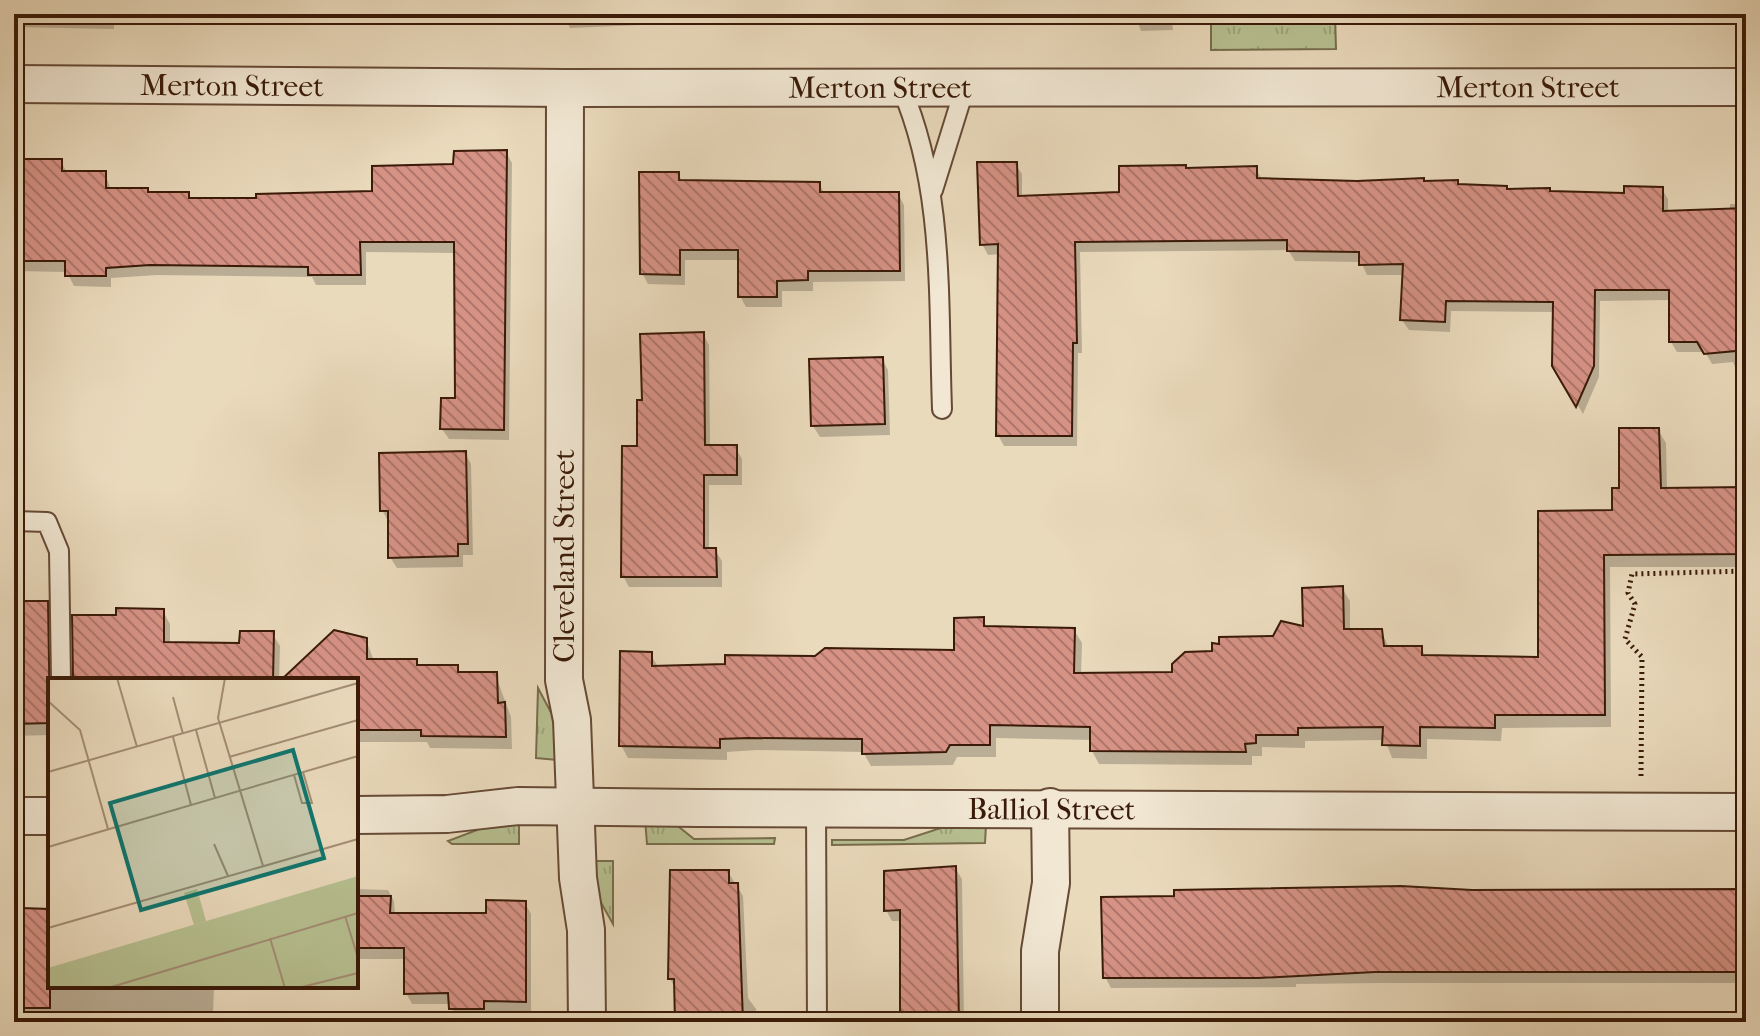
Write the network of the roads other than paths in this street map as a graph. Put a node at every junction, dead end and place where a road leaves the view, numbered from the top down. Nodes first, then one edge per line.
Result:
1 (14, 84) edge
2 (901, 87) junction
3 (965, 87) junction
4 (1746, 87) edge
5 (565, 88) junction
6 (933, 190) junction
7 (942, 409) dead end
8 (14, 521) edge
9 (61, 678) edge
10 (575, 805) junction
11 (1050, 807) junction
12 (816, 808) junction
13 (1746, 812) edge
14 (358, 815) edge
15 (14, 816) edge
16 (48, 816) edge
17 (587, 1022) edge
18 (817, 1022) edge
19 (1040, 1022) edge

1 - 5 street, Merton Street
2 - 3 street, Merton Street
2 - 5 street, Merton Street
2 - 6 lane
3 - 4 street, Merton Street
3 - 6 lane
5 - 10 street, Cleveland Street
6 - 7 lane
8 - 9 lane
10 - 12 street, Balliol Street
10 - 14 street, Balliol Street
10 - 17 street, Cleveland Street
11 - 12 street, Balliol Street
11 - 13 street, Balliol Street
11 - 19 street
12 - 18 lane
15 - 16 street

